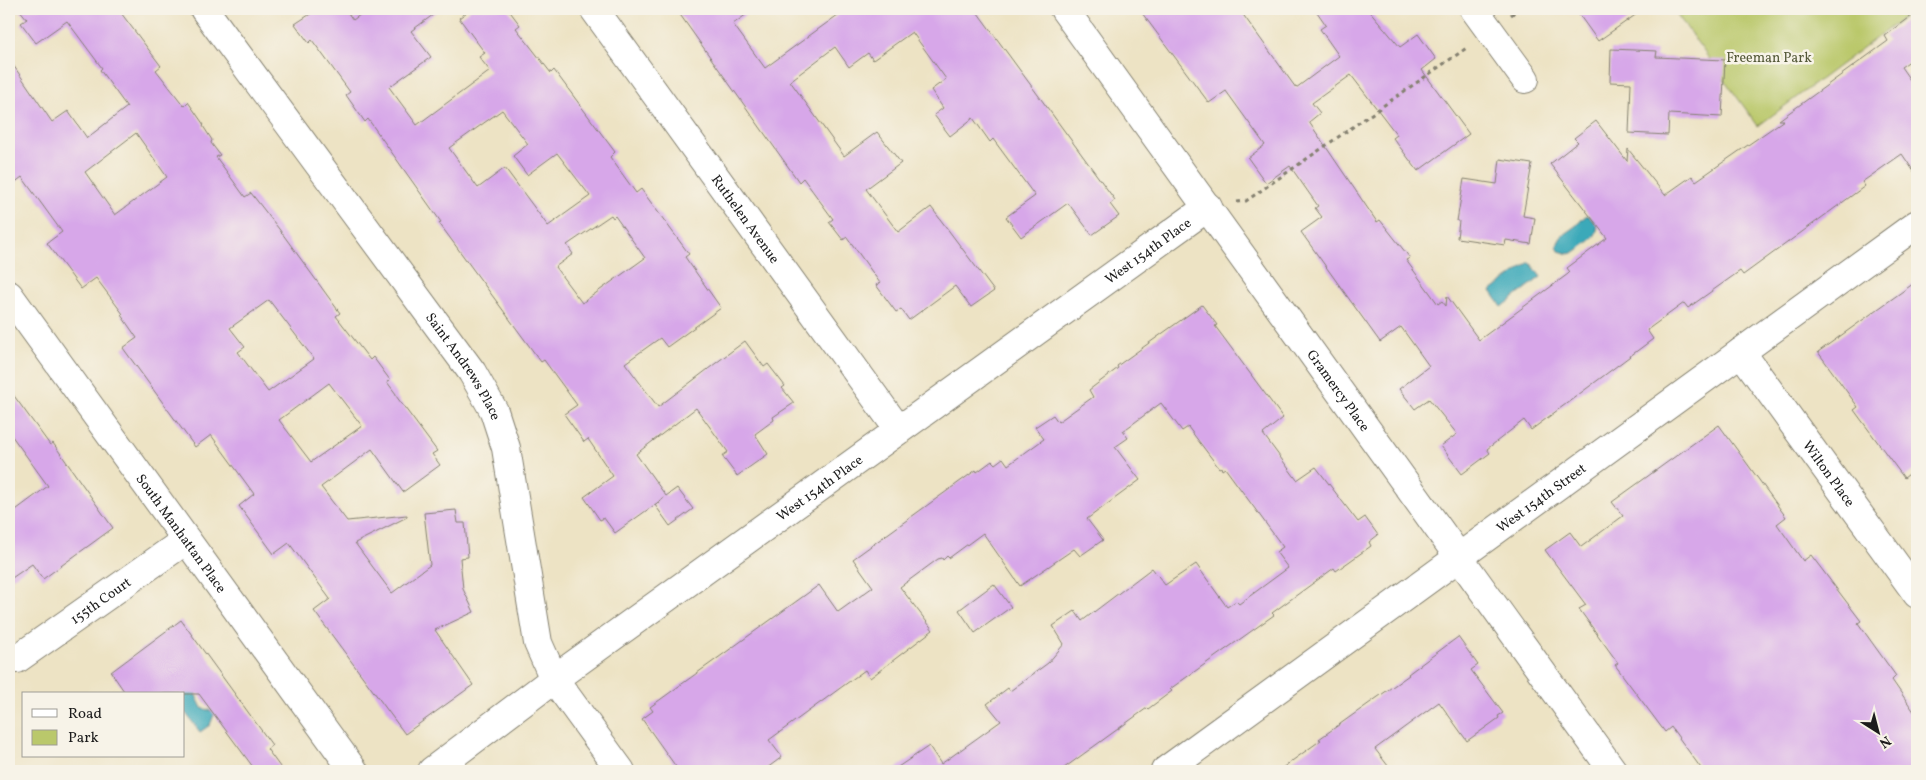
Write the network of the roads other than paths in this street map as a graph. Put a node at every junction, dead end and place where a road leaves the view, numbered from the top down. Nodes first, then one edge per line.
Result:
1 (204, 9) edge
2 (594, 9) edge
3 (1064, 9) edge
4 (1474, 9) edge
5 (1525, 79) dead end
6 (1208, 207) junction
7 (1917, 224) edge
8 (9, 295) edge
9 (1741, 352) junction
10 (898, 429) junction
11 (186, 540) junction
12 (1458, 558) junction
13 (1917, 594) edge
14 (17, 660) dead end
15 (554, 679) junction
16 (354, 771) edge
17 (432, 771) edge
18 (621, 771) edge
19 (1165, 771) edge
20 (1613, 771) edge

1 - 15 street, Saint Andrews Place
2 - 10 street, Ruthelen Avenue
3 - 6 street, Gramercy Place
4 - 5 street
6 - 10 street, West 154th Place
6 - 12 street, Gramercy Place
7 - 9 street, West 154th Street
8 - 11 street, South Manhattan Place
9 - 12 street, West 154th Street
9 - 13 street, Wilton Place
10 - 15 street, West 154th Place
11 - 14 street, 155th Court
11 - 16 street, South Manhattan Place
12 - 19 street, West 154th Street
12 - 20 street, Gramercy Place
15 - 17 street, West 154th Place
15 - 18 street, Saint Andrews Place

